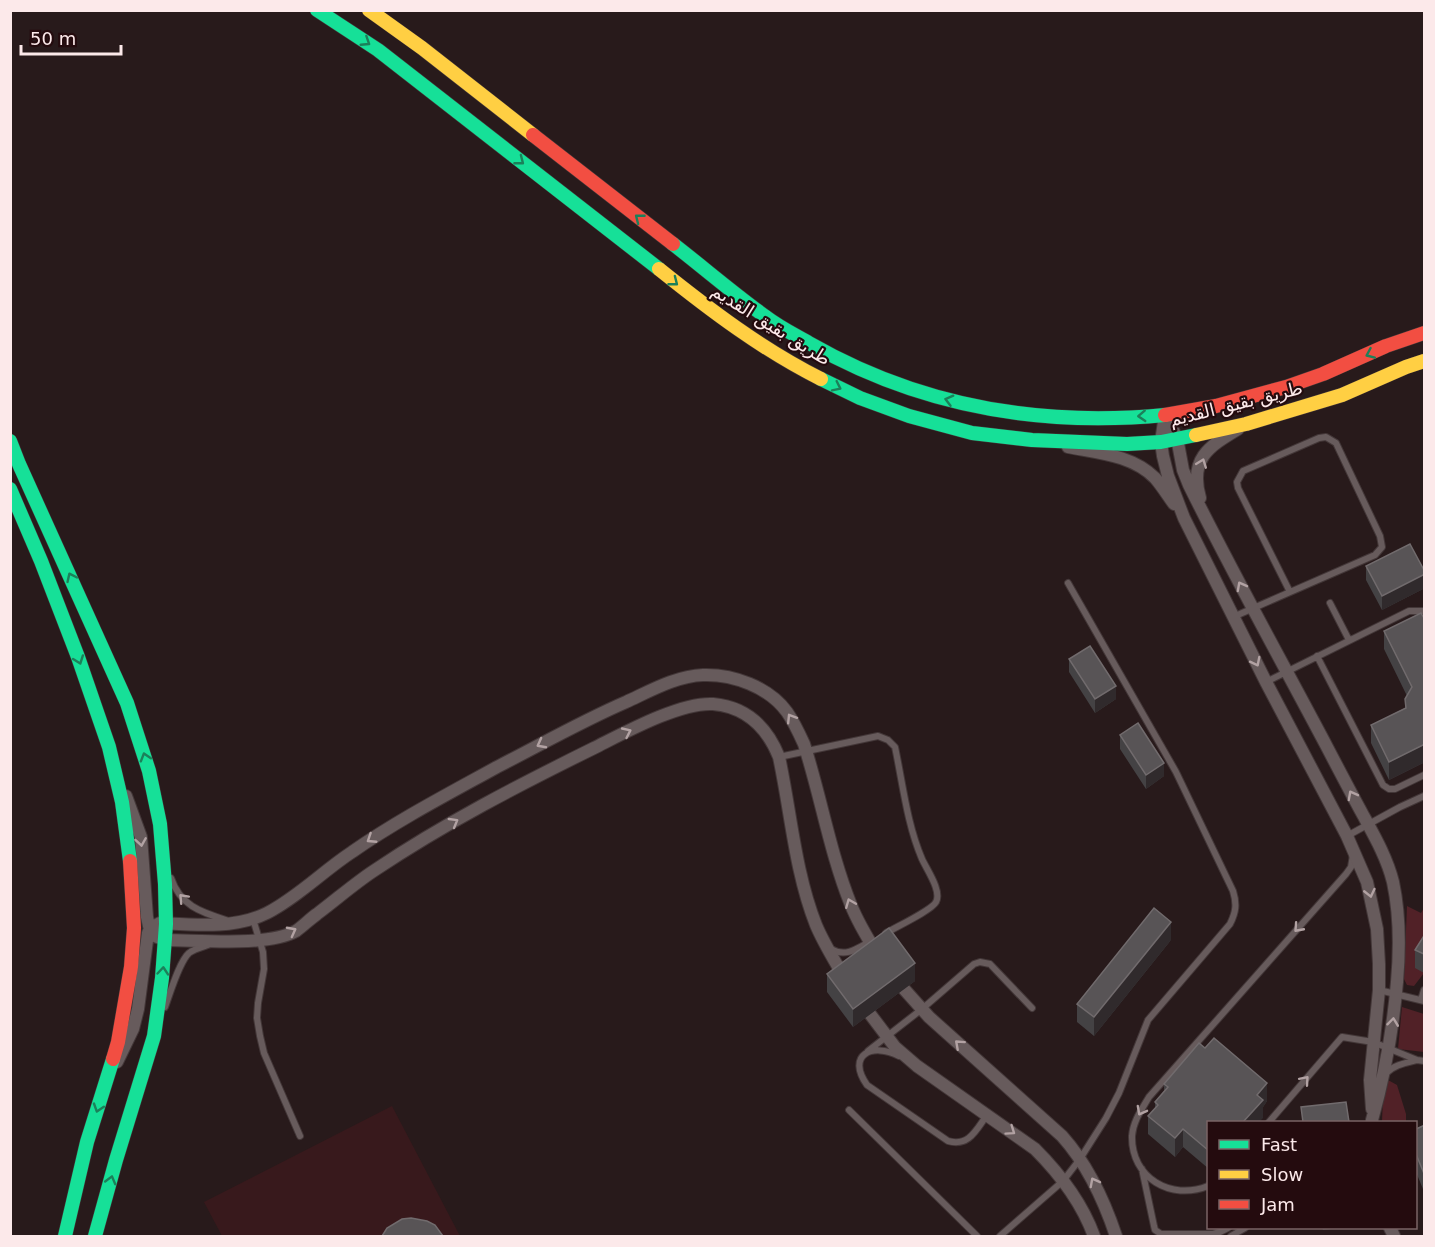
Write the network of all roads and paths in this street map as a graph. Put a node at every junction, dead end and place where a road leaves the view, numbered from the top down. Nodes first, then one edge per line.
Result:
1 (317, 10) edge
2 (369, 10) edge
3 (1425, 333) edge
4 (1425, 361) edge
5 (1164, 415) junction
6 (1246, 424) junction
7 (1178, 438) junction
8 (1032, 440) junction
9 (10, 441) edge
10 (1161, 442) junction
11 (10, 489) edge
12 (1184, 518) junction
13 (1206, 519) junction
14 (1068, 583) dead end
15 (1290, 592) junction
16 (1330, 603) dead end
17 (1253, 608) junction
18 (1425, 611) edge
19 (1233, 617) junction
20 (1349, 640) junction
21 (1317, 656) junction
22 (1286, 671) junction
23 (1266, 681) junction
24 (108, 747) junction
25 (806, 752) junction
26 (779, 757) junction
27 (1425, 774) edge
28 (1425, 796) edge
29 (160, 824) junction
30 (1368, 824) junction
31 (1347, 836) junction
32 (1353, 848) junction
33 (253, 918) junction
34 (235, 923) junction
35 (166, 924) junction
36 (150, 929) junction
37 (165, 940) junction
38 (260, 940) junction
39 (225, 941) junction
40 (870, 942) junction
41 (826, 945) junction
42 (878, 955) edge
43 (844, 979) edge
44 (904, 989) dead end
45 (1379, 990) junction
46 (1425, 990) edge
47 (1396, 995) junction
48 (1423, 1000) edge
49 (1032, 1008) dead end
50 (922, 1009) junction
51 (870, 1014) dead end
52 (154, 1036) junction
53 (887, 1036) junction
54 (1373, 1042) junction
55 (1389, 1048) junction
56 (863, 1056) junction
57 (1421, 1060) edge
58 (917, 1066) junction
59 (1384, 1075) junction
60 (107, 1080) junction
61 (849, 1110) dead end
62 (988, 1115) junction
63 (1270, 1121) edge
64 (1372, 1121) edge
65 (300, 1136) dead end
66 (1080, 1159) junction
67 (1142, 1168) junction
68 (1063, 1181) junction
69 (1207, 1187) edge
70 (1225, 1229) edge
71 (65, 1236) edge
72 (95, 1236) edge
73 (977, 1236) edge
74 (1000, 1236) edge
75 (1095, 1236) edge
76 (1116, 1236) edge

1 -> 8 main road, طريق بقيق القديم
5 -> 2 main road, طريق بقيق القديم
3 -> 5 main road, طريق بقيق القديم
4 - 6 main road, طريق بقيق القديم
5 - 7 street
5 - 10 street
6 - 7 main road, طريق بقيق القديم
13 -> 6 street
7 - 10 main road, طريق بقيق القديم
7 - 13 street
8 - 10 main road, طريق بقيق القديم
8 - 12 street
29 -> 9 main road
10 - 12 street
11 -> 24 main road
12 - 19 street
17 -> 13 street
14 - 66 lane
15 - 15 lane
15 - 17 lane
16 - 20 lane
17 - 19 lane
17 - 22 street
18 - 20 lane
19 -> 23 street
20 - 21 lane
21 - 22 lane
21 - 27 lane
22 - 23 lane
30 -> 22 street
23 - 31 street
24 -> 36 street
24 - 60 main road
25 - 26 lane
25 -> 33 street
40 -> 25 street
25 - 40 lane
38 -> 26 street
26 - 41 street
28 - 30 lane
34 -> 29 lane
29 - 35 main road
30 - 31 lane
30 - 47 street
31 - 32 street
32 -> 45 street
32 -> 67 lane
33 - 34 street
33 - 38 lane
34 - 35 street
35 - 36 street
35 - 37 main road
36 - 37 street
36 - 60 street
37 - 39 street
52 -> 37 main road
38 - 39 street
38 - 65 lane
39 - 52 lane
40 - 41 lane
40 - 42 street
41 - 43 street
44 - 50 street
45 - 47 lane
45 - 54 street
46 - 48 lane
47 - 48 lane
55 -> 47 street
49 - 50 lane
50 - 53 lane
66 -> 50 street
51 - 53 street
72 -> 52 main road
53 - 56 lane
53 - 58 street
54 - 55 lane
63 -> 54 lane
54 - 64 street
55 - 57 lane
55 - 59 street
56 - 58 lane
56 - 62 lane
57 - 59 lane
58 - 62 street
59 - 64 street
60 -> 71 main road
61 - 73 lane
62 -> 68 street
66 - 68 lane
76 -> 66 street
67 - 69 lane
67 - 70 lane
68 - 74 lane
68 - 75 street

